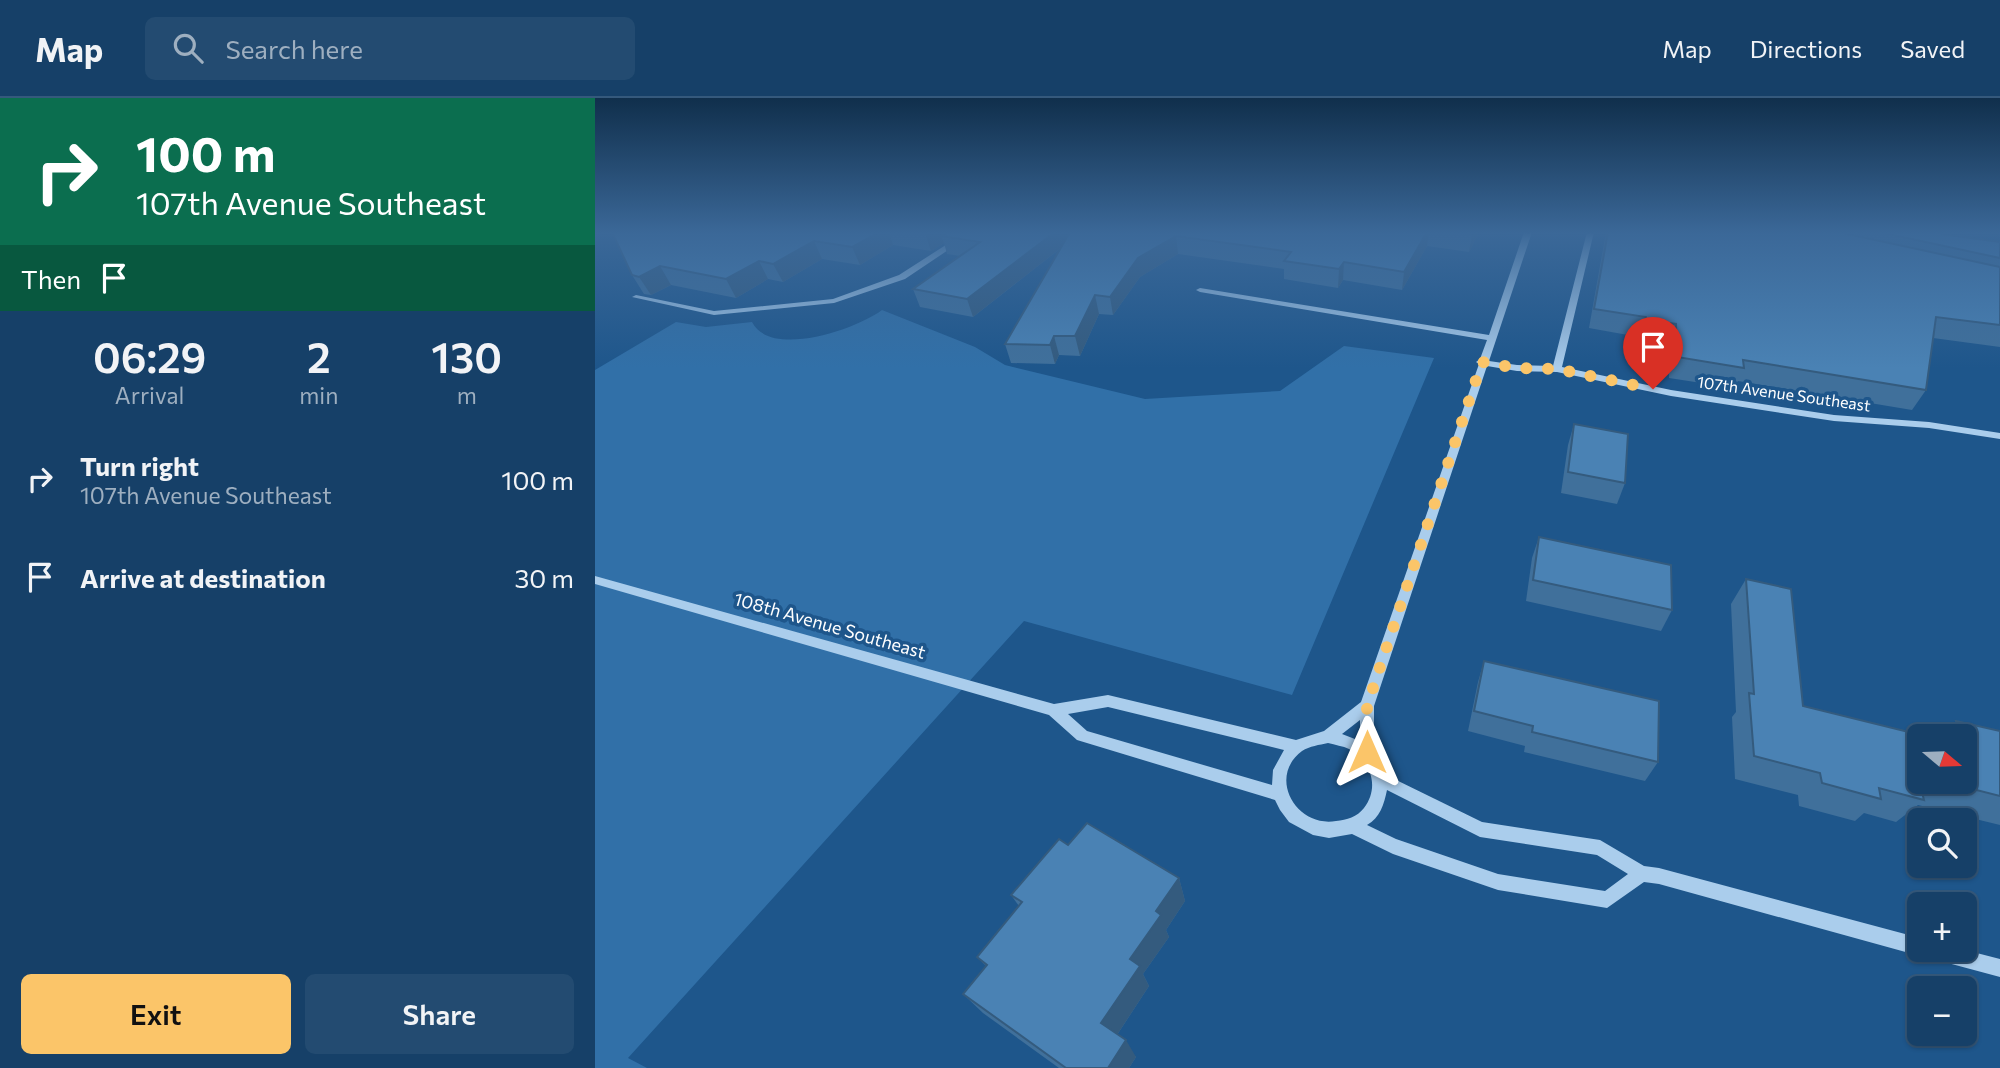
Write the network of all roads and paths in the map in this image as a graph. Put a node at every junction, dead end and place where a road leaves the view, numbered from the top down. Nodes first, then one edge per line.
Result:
1 (901, 277) edge
2 (1512, 277) edge
3 (1580, 277) edge
4 (1200, 290) dead end
5 (636, 297) edge
6 (1490, 338) junction
7 (1482, 362) junction
8 (1557, 369) junction
9 (2000, 436) edge
10 (595, 580) edge
11 (1367, 706) junction
12 (1054, 710) junction
13 (1328, 737) junction
14 (1297, 747) junction
15 (1367, 752) junction
16 (1380, 779) junction
17 (1280, 794) junction
18 (1352, 826) junction
19 (1642, 874) junction
20 (1907, 943) edge
21 (1977, 962) edge
22 (2000, 968) edge

1 - 5 street
2 - 6 street
3 - 8 street
4 - 6 street
6 - 7 street
7 - 8 street, 107th Avenue Southeast
7 - 11 street
8 - 9 street, 107th Avenue Southeast
10 - 12 street, 108th Avenue Southeast
11 - 13 street
11 - 15 street
12 - 14 street, 108th Avenue Southeast
12 - 17 street, 108th Avenue Southeast
13 - 14 street
13 - 15 street
14 - 17 street
15 - 16 street
16 - 18 street
16 - 19 street
17 - 18 street
18 - 19 street
19 - 20 street
21 - 22 street

